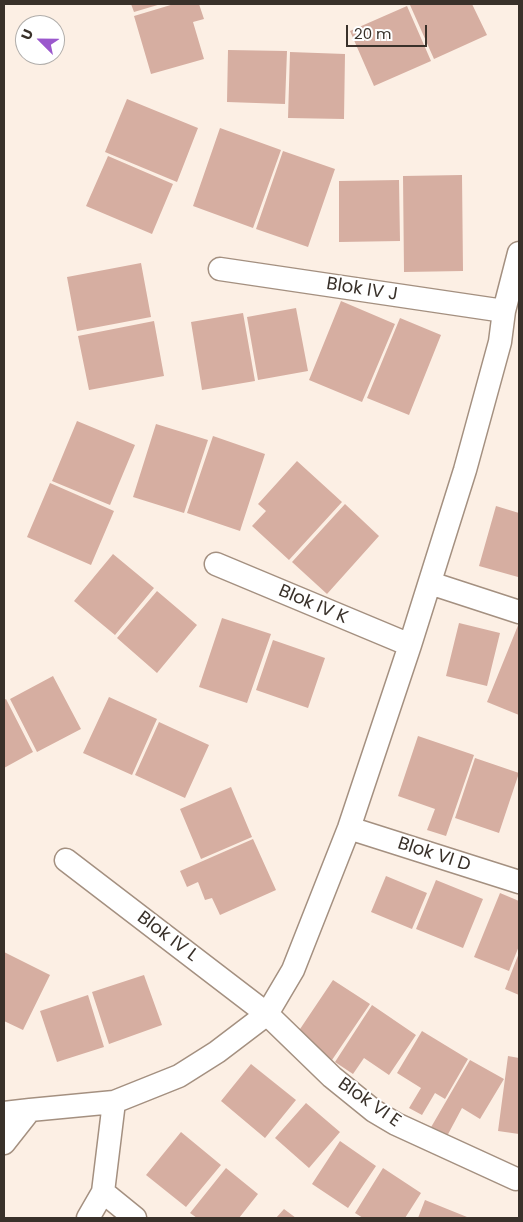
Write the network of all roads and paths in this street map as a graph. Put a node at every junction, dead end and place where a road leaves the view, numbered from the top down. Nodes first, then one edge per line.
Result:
1 (519, 253) edge
2 (220, 269) dead end
3 (504, 312) junction
4 (510, 344) edge
5 (216, 564) dead end
6 (430, 583) junction
7 (519, 612) edge
8 (410, 645) junction
9 (349, 828) junction
10 (66, 860) dead end
11 (519, 882) edge
12 (267, 1014) junction
13 (114, 1102) junction
14 (30, 1110) junction
15 (4, 1113) edge
16 (4, 1143) edge
17 (516, 1179) dead end
18 (103, 1192) junction
19 (88, 1218) edge
20 (134, 1218) edge

1 - 3 street
2 - 3 street, Blok IV J
3 - 4 street
4 - 6 street
5 - 8 street, Blok IV K
6 - 7 street
6 - 8 street
8 - 9 street
9 - 11 street, Blok VI D
9 - 12 street
10 - 12 street, Blok IV L
12 - 13 street
12 - 17 street, Blok VI E
13 - 14 street
13 - 18 street
14 - 15 street
14 - 16 street
18 - 19 street
18 - 20 street

